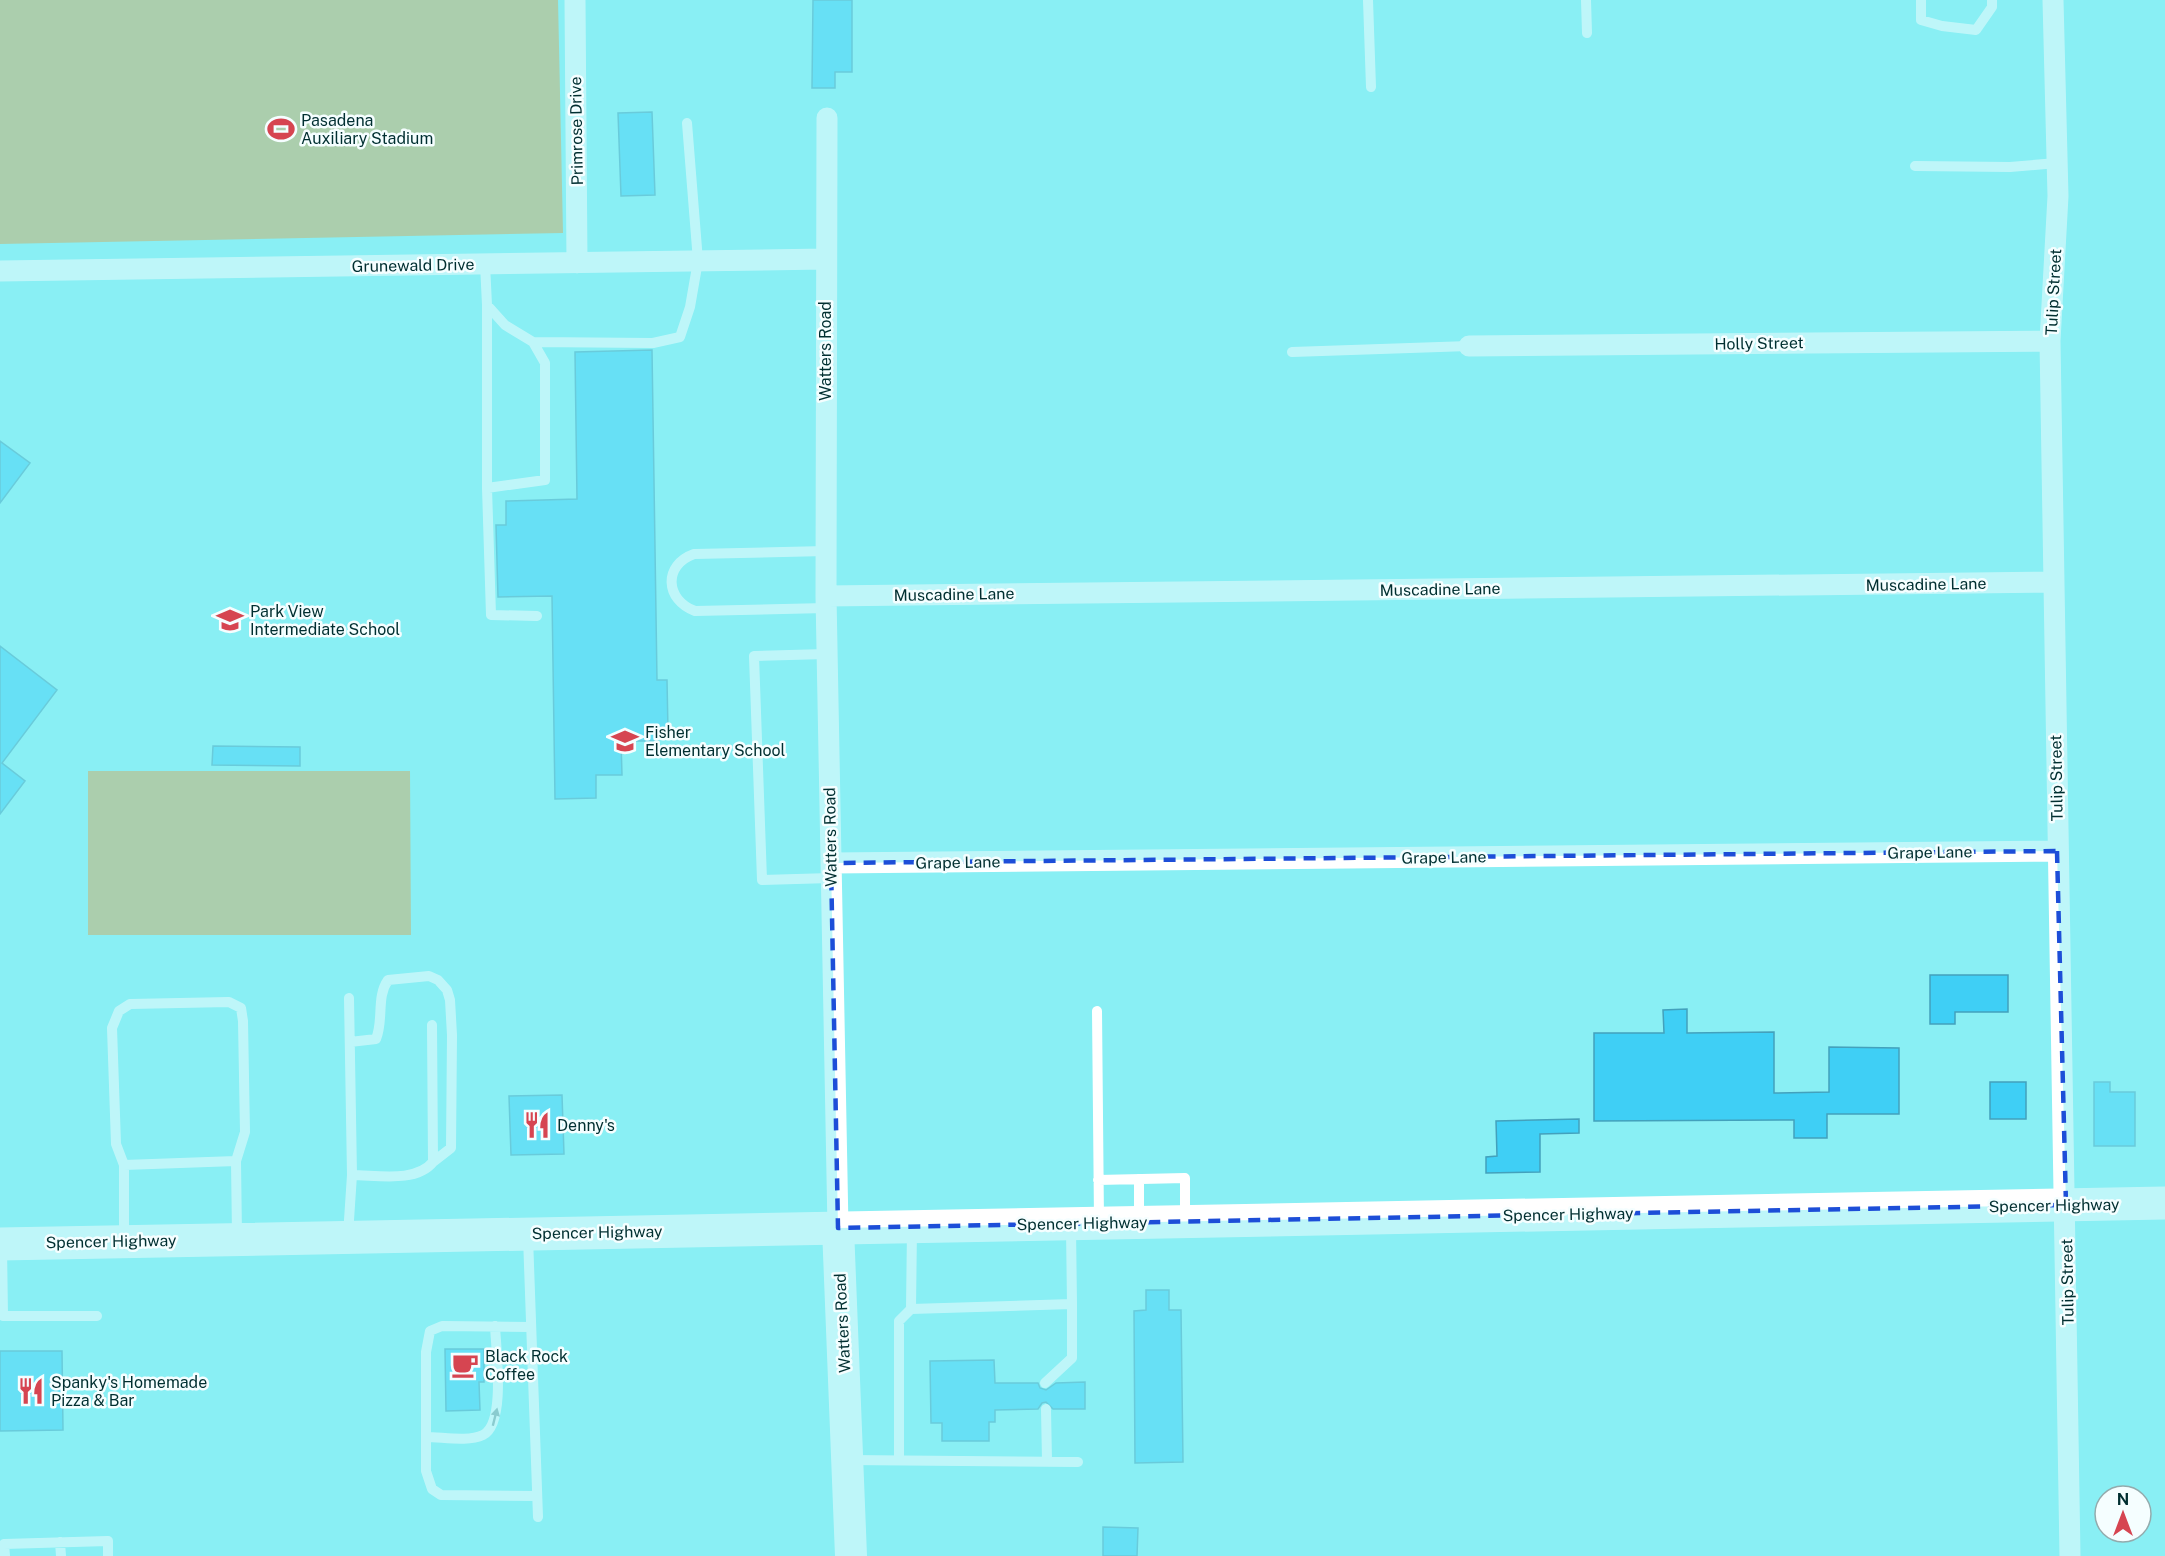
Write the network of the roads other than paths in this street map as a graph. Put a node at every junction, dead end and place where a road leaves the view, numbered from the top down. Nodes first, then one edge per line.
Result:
1 (575, 0) edge
2 (1368, 0) edge
3 (1586, 0) edge
4 (1921, 0) edge
5 (1992, 0) edge
6 (2053, 0) edge
7 (1587, 33) dead end
8 (1371, 87) dead end
9 (827, 118) dead end
10 (687, 123) dead end
11 (2057, 163) junction
12 (1915, 166) dead end
13 (825, 259) junction
14 (698, 261) junction
15 (577, 263) junction
16 (485, 264) junction
17 (0, 271) edge
18 (487, 305) junction
19 (2050, 341) junction
20 (533, 342) junction
21 (1469, 346) joint
22 (1292, 352) dead end
23 (487, 488) junction
24 (826, 551) junction
25 (2054, 582) junction
26 (826, 602) junction
27 (537, 616) dead end
28 (827, 654) junction
29 (2057, 851) junction
30 (831, 870) junction
31 (349, 998) dead end
32 (1096, 1011) dead end
33 (432, 1025) dead end
34 (350, 1042) junction
35 (236, 1161) junction
36 (433, 1162) junction
37 (124, 1165) junction
38 (352, 1175) junction
39 (1139, 1179) junction
40 (1098, 1180) junction
41 (2165, 1203) edge
42 (2066, 1205) junction
43 (1139, 1222) junction
44 (1185, 1222) junction
45 (1085, 1223) junction
46 (912, 1226) junction
47 (838, 1228) junction
48 (528, 1234) junction
49 (348, 1237) junction
50 (237, 1239) junction
51 (124, 1241) junction
52 (1, 1244) edge
53 (1072, 1304) junction
54 (911, 1309) junction
55 (97, 1316) dead end
56 (495, 1326) junction
57 (531, 1327) junction
58 (1045, 1383) dead end
59 (1047, 1409) dead end
60 (426, 1437) junction
61 (848, 1460) junction
62 (899, 1460) junction
63 (1047, 1461) junction
64 (1078, 1462) dead end
65 (537, 1496) junction
66 (538, 1517) dead end
67 (60, 1542) junction
68 (2, 1544) edge
69 (5, 1556) edge
70 (61, 1556) edge
71 (108, 1556) edge
72 (851, 1556) edge
73 (2070, 1556) edge

1 - 15 street, Primrose Drive
2 - 8 lane
3 - 7 lane
4 - 5 lane
6 - 11 street, Tulip Street
9 - 13 street, Watters Road
10 - 14 lane
11 - 12 lane
11 - 19 street, Tulip Street
13 - 14 street, Grunewald Drive
13 - 24 street, Watters Road
14 - 15 street, Grunewald Drive
14 - 20 lane
15 - 16 street, Grunewald Drive
16 - 17 street, Grunewald Drive
16 - 18 lane
18 - 20 lane
18 - 23 lane
19 - 21 street, Holly Street
19 - 25 street, Tulip Street
20 - 23 lane
21 - 22 lane
23 - 27 lane
24 - 26 street, Watters Road
24 - 26 lane
25 - 26 street, Muscadine Lane
25 - 29 street, Tulip Street
26 - 28 street, Watters Road
28 - 30 street, Watters Road
28 - 30 lane
29 - 30 street, Grape Lane
29 - 42 street, Tulip Street
30 - 47 street, Watters Road
31 - 34 lane
32 - 40 lane
33 - 36 lane
34 - 36 lane
34 - 38 lane
35 - 37 lane
35 - 37 lane
35 - 50 lane
36 - 38 lane
37 - 51 lane
38 - 49 lane
39 - 40 lane
39 - 43 lane
39 - 44 lane
40 - 45 lane
41 - 42 main road, Spencer Highway
42 - 44 main road, Spencer Highway
42 - 73 street, Tulip Street
43 - 44 main road, Spencer Highway
43 - 45 main road, Spencer Highway
45 - 46 main road, Spencer Highway
45 - 53 lane
46 - 47 main road, Spencer Highway
46 - 54 lane
47 - 48 main road, Spencer Highway
47 - 61 street, Watters Road
48 - 49 main road, Spencer Highway
48 - 57 lane
49 - 50 main road, Spencer Highway
50 - 51 main road, Spencer Highway
51 - 52 main road, Spencer Highway
52 - 55 lane
53 - 54 lane
53 - 58 lane
54 - 62 lane
56 - 57 lane
60 -> 56 lane
56 - 60 lane
57 - 65 lane
59 - 63 lane
60 - 65 lane
61 - 62 lane
61 - 72 street, Watters Road
62 - 63 lane
63 - 64 lane
65 - 66 lane
67 - 68 lane
67 - 70 lane
67 - 71 lane
68 - 69 lane

